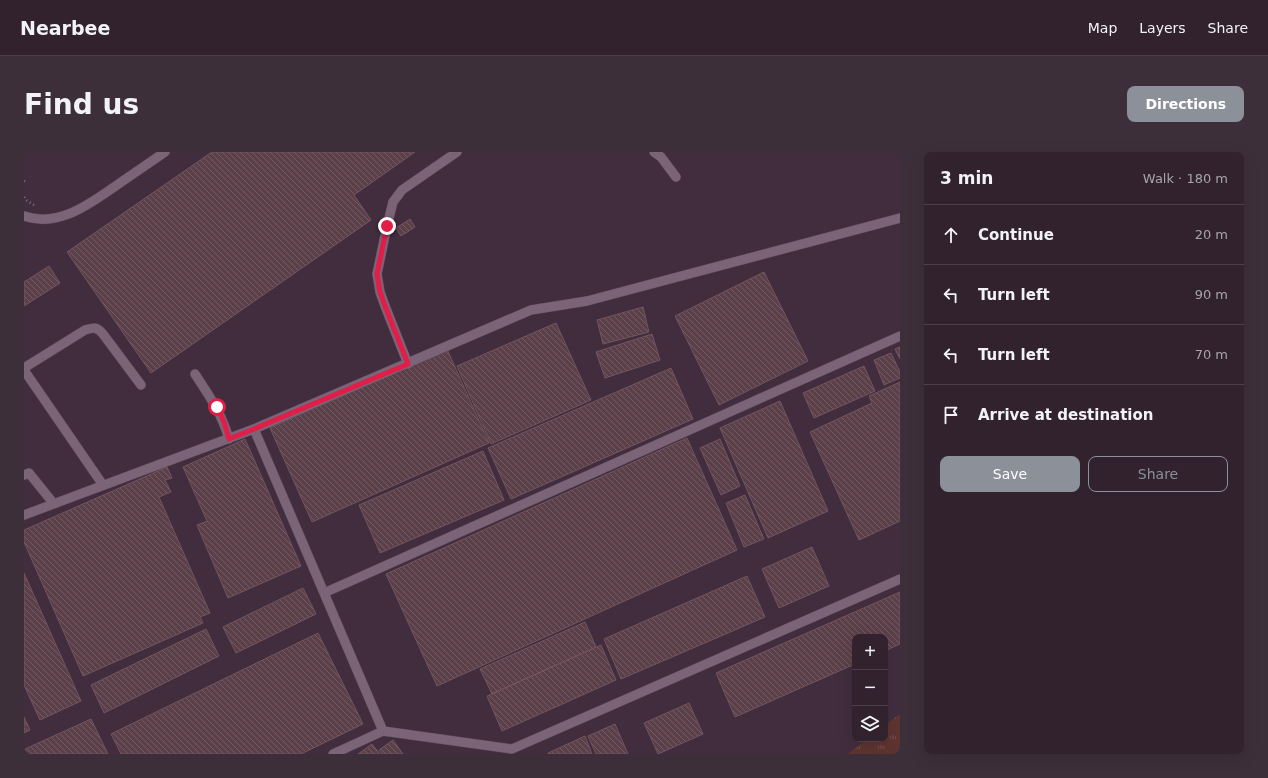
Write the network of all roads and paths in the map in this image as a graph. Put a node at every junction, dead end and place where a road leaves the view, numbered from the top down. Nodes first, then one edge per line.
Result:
1 (165, 152) edge
2 (457, 152) edge
3 (654, 152) edge
4 (676, 178) dead end
5 (24, 216) edge
6 (900, 218) edge
7 (900, 336) edge
8 (408, 364) junction
9 (24, 369) edge
10 (195, 374) dead end
11 (141, 385) dead end
12 (254, 429) junction
13 (229, 439) junction
14 (24, 475) edge
15 (103, 485) junction
16 (54, 504) junction
17 (24, 515) edge
18 (900, 579) edge
19 (324, 593) junction
20 (383, 731) junction
21 (333, 754) edge

1 - 5 lane
2 - 8 lane
3 - 4 lane
6 - 8 lane
7 - 19 lane
8 - 12 lane
9 - 11 lane
9 - 15 lane
10 - 13 lane
12 - 13 lane
12 - 19 lane
13 - 15 lane
14 - 16 lane
15 - 16 lane
16 - 17 lane
18 - 20 lane
19 - 20 lane
20 - 21 lane

